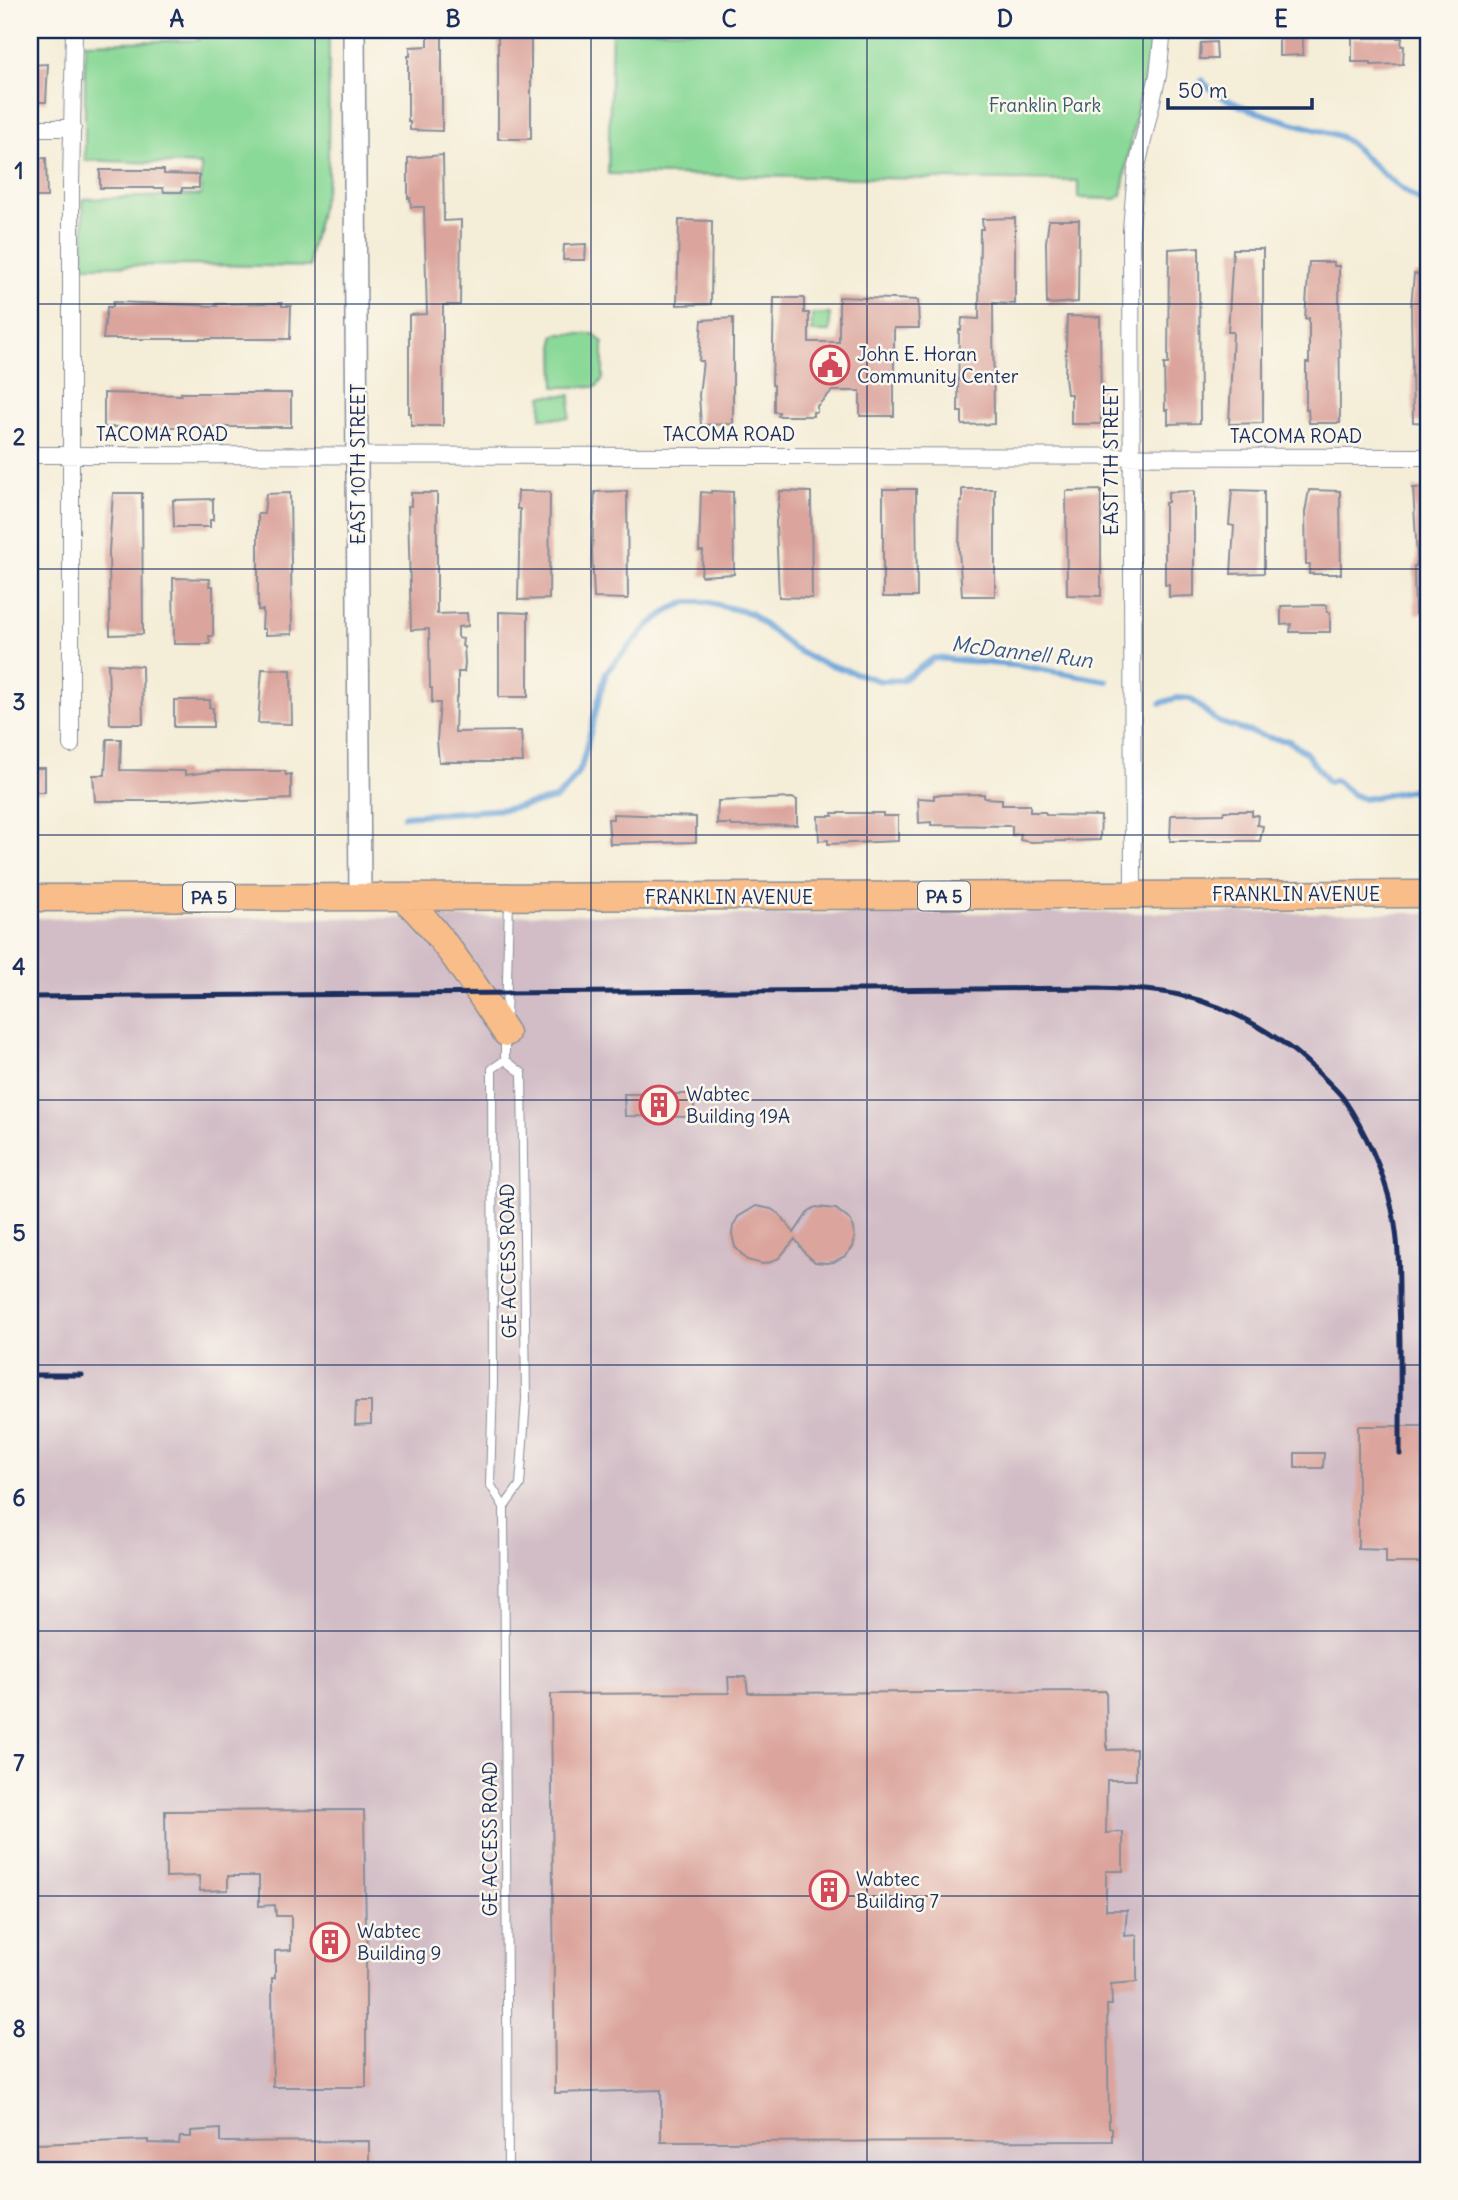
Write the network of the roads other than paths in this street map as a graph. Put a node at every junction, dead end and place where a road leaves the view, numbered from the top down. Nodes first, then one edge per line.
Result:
1 (74, 30) edge
2 (354, 30) edge
3 (1163, 30) edge
4 (30, 128) edge
5 (73, 128) junction
6 (358, 454) junction
7 (30, 455) edge
8 (70, 455) junction
9 (1132, 456) junction
10 (1428, 457) edge
11 (71, 745) dead end
12 (1133, 894) junction
13 (1428, 894) edge
14 (509, 897) junction
15 (30, 898) edge
16 (360, 898) junction
17 (405, 899) junction
18 (506, 1033) junction
19 (505, 1060) junction
20 (504, 1507) junction
21 (508, 2170) edge

1 - 5 street
2 - 6 street, EAST 10TH STREET
3 - 9 street, EAST 7TH STREET
4 - 5 street
5 - 8 street
6 - 8 street, TACOMA ROAD
6 - 9 street, TACOMA ROAD
6 - 16 street, EAST 10TH STREET
7 - 8 street, TACOMA ROAD
8 - 11 street
9 - 10 street, TACOMA ROAD
9 - 12 street, EAST 7TH STREET
12 - 13 main road, FRANKLIN AVENUE / PA 5
12 - 14 main road, FRANKLIN AVENUE / PA 5
14 - 17 main road, FRANKLIN AVENUE / PA 5
14 - 18 lane, GE ACCESS ROAD
15 - 16 main road, FRANKLIN AVENUE / PA 5
16 - 17 main road, FRANKLIN AVENUE / PA 5
17 - 18 main road
18 - 19 lane, GE ACCESS ROAD
19 - 20 lane, GE ACCESS ROAD
19 - 20 lane, GE ACCESS ROAD
20 - 21 lane, GE ACCESS ROAD

